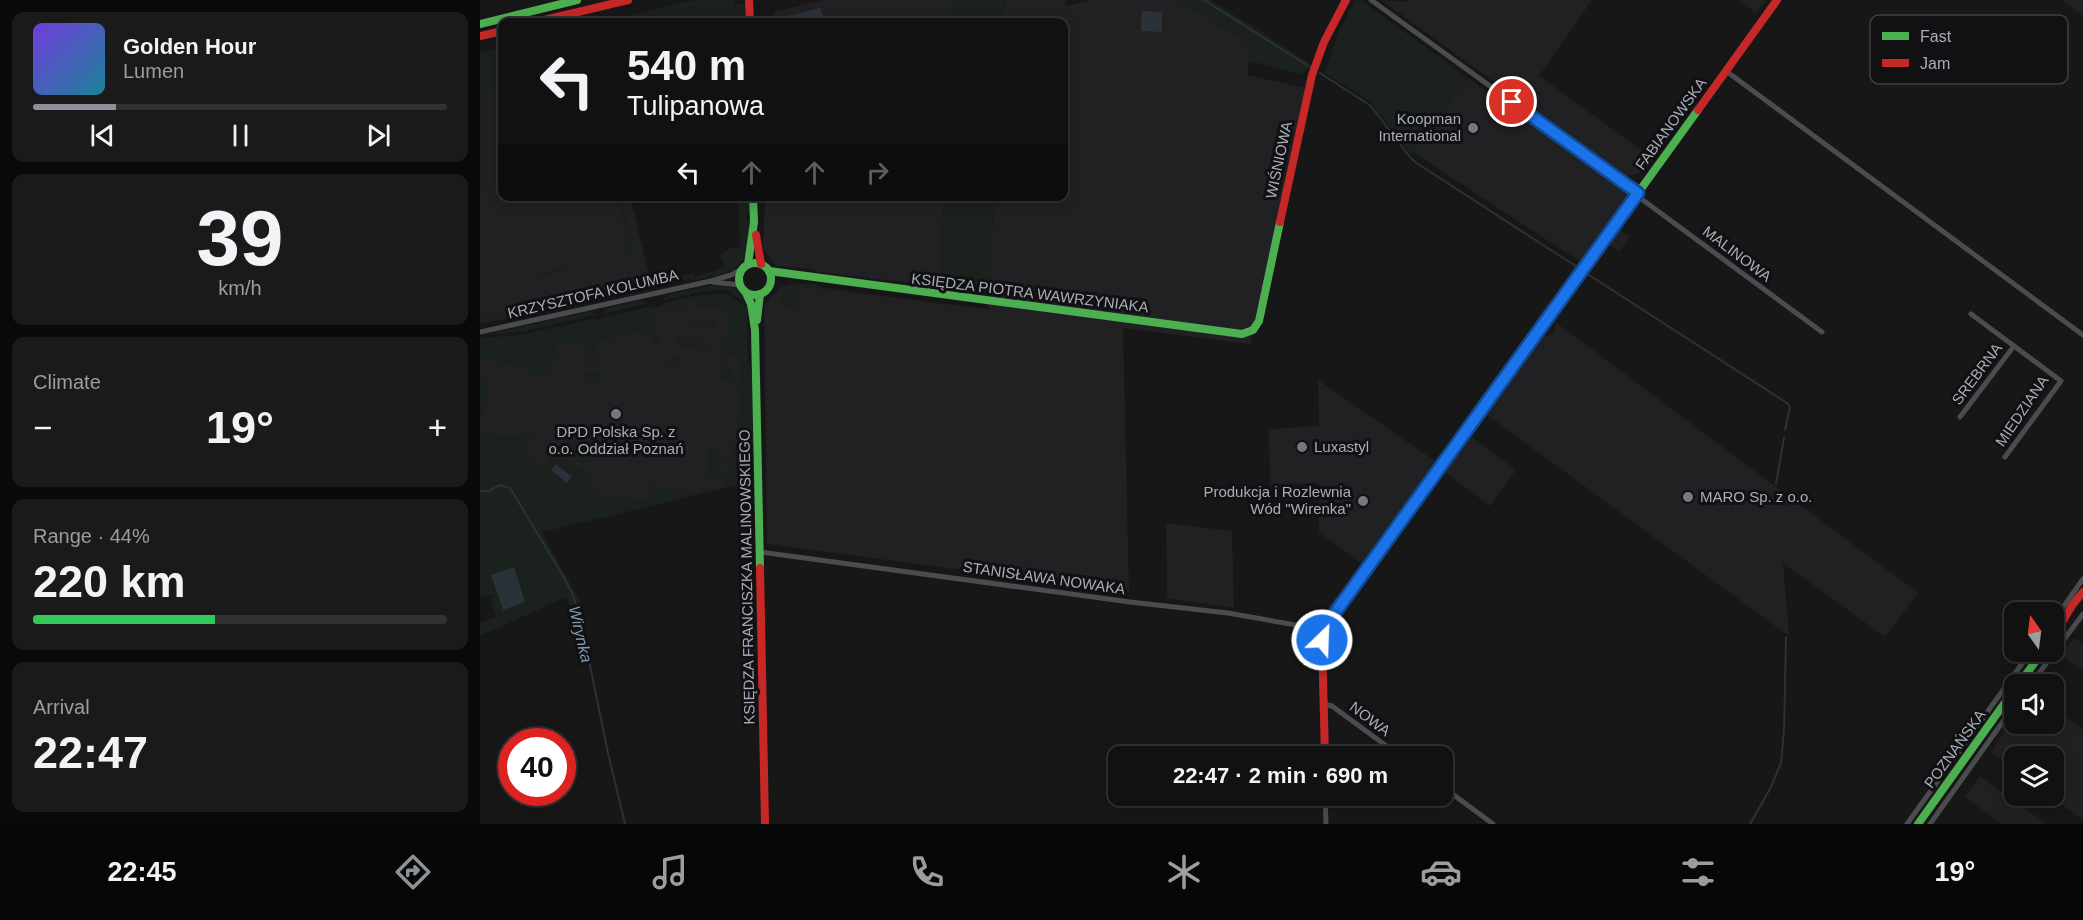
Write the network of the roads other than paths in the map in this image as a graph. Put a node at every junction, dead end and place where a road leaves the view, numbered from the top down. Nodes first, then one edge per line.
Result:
1 (577, 0) edge
2 (628, 0) edge
3 (749, 0) edge
4 (1346, 0) edge
5 (1371, 0) edge
6 (1777, 0) edge
7 (504, 18) edge
8 (553, 18) edge
9 (750, 18) edge
10 (498, 20) edge
11 (480, 24) edge
12 (498, 32) edge
13 (480, 36) edge
14 (1726, 70) junction
15 (1637, 194) junction
16 (753, 201) edge
17 (754, 222) junction
18 (761, 264) junction
19 (745, 267) junction
20 (769, 271) junction
21 (803, 277) junction
22 (711, 281) junction
23 (740, 285) junction
24 (770, 285) junction
25 (746, 293) junction
26 (760, 294) junction
27 (1971, 314) dead end
28 (756, 330) junction
29 (1254, 331) joint
30 (480, 332) edge
31 (1822, 332) dead end
32 (2083, 334) edge
33 (2014, 346) junction
34 (1960, 417) dead end
35 (2005, 457) dead end
36 (760, 552) junction
37 (2083, 579) edge
38 (2083, 592) edge
39 (2083, 600) edge
40 (2064, 606) edge
41 (2083, 614) edge
42 (2064, 621) joint
43 (1324, 630) junction
44 (2023, 662) edge
45 (2038, 674) edge
46 (1324, 704) junction
47 (2004, 704) edge
48 (2004, 720) edge
49 (1325, 746) edge
50 (1386, 746) edge
51 (1453, 794) edge
52 (1325, 806) edge
53 (765, 824) edge
54 (1326, 824) edge
55 (1493, 824) edge
56 (1907, 824) edge
57 (1918, 824) edge
58 (1930, 824) edge

1 - 7 main road
2 - 8 main road
3 - 9 main road
4 - 29 main road, WIŚNIOWA
5 - 15 street, MALINOWA
6 - 14 main road, FABIANOWSKA
10 - 11 main road
12 - 13 main road
14 - 15 main road, FABIANOWSKA
14 - 32 street
15 - 31 street, MALINOWA
15 - 43 main road, FABIANOWSKA
16 - 17 main road
17 - 18 main road
17 - 19 main road
18 - 19 main road
18 - 20 main road
19 - 22 street, KRZYSZTOFA KOLUMBA
19 - 23 main road
20 - 21 main road, KSIĘDZA PIOTRA WAWRZYNIAKA
20 - 24 main road
21 - 24 main road, KSIĘDZA PIOTRA WAWRZYNIAKA
21 - 29 main road, KSIĘDZA PIOTRA WAWRZYNIAKA
22 - 23 street, KRZYSZTOFA KOLUMBA
22 - 30 street, KRZYSZTOFA KOLUMBA
23 - 25 main road
24 - 26 main road
25 - 26 main road
25 - 28 main road, KSIĘDZA FRANCISZKA MALINOWSKIEGO
26 - 28 main road, KSIĘDZA FRANCISZKA MALINOWSKIEGO
27 - 33 street, MIEDZIANA
28 - 36 main road, KSIĘDZA FRANCISZKA MALINOWSKIEGO
33 - 34 street, SREBRNA
33 - 35 street, MIEDZIANA
36 - 43 street, STANISŁAWA NOWAKA
36 - 53 main road, KSIĘDZA FRANCISZKA MALINOWSKIEGO
37 - 40 street
38 - 42 main road
39 - 42 main road
41 - 45 street
43 - 46 main road
44 - 56 street
46 - 49 main road
46 - 50 street, NOWA
47 - 57 main road, POZNAŃSKA
48 - 58 street, POZNAŃSKA
51 - 55 street
52 - 54 street

